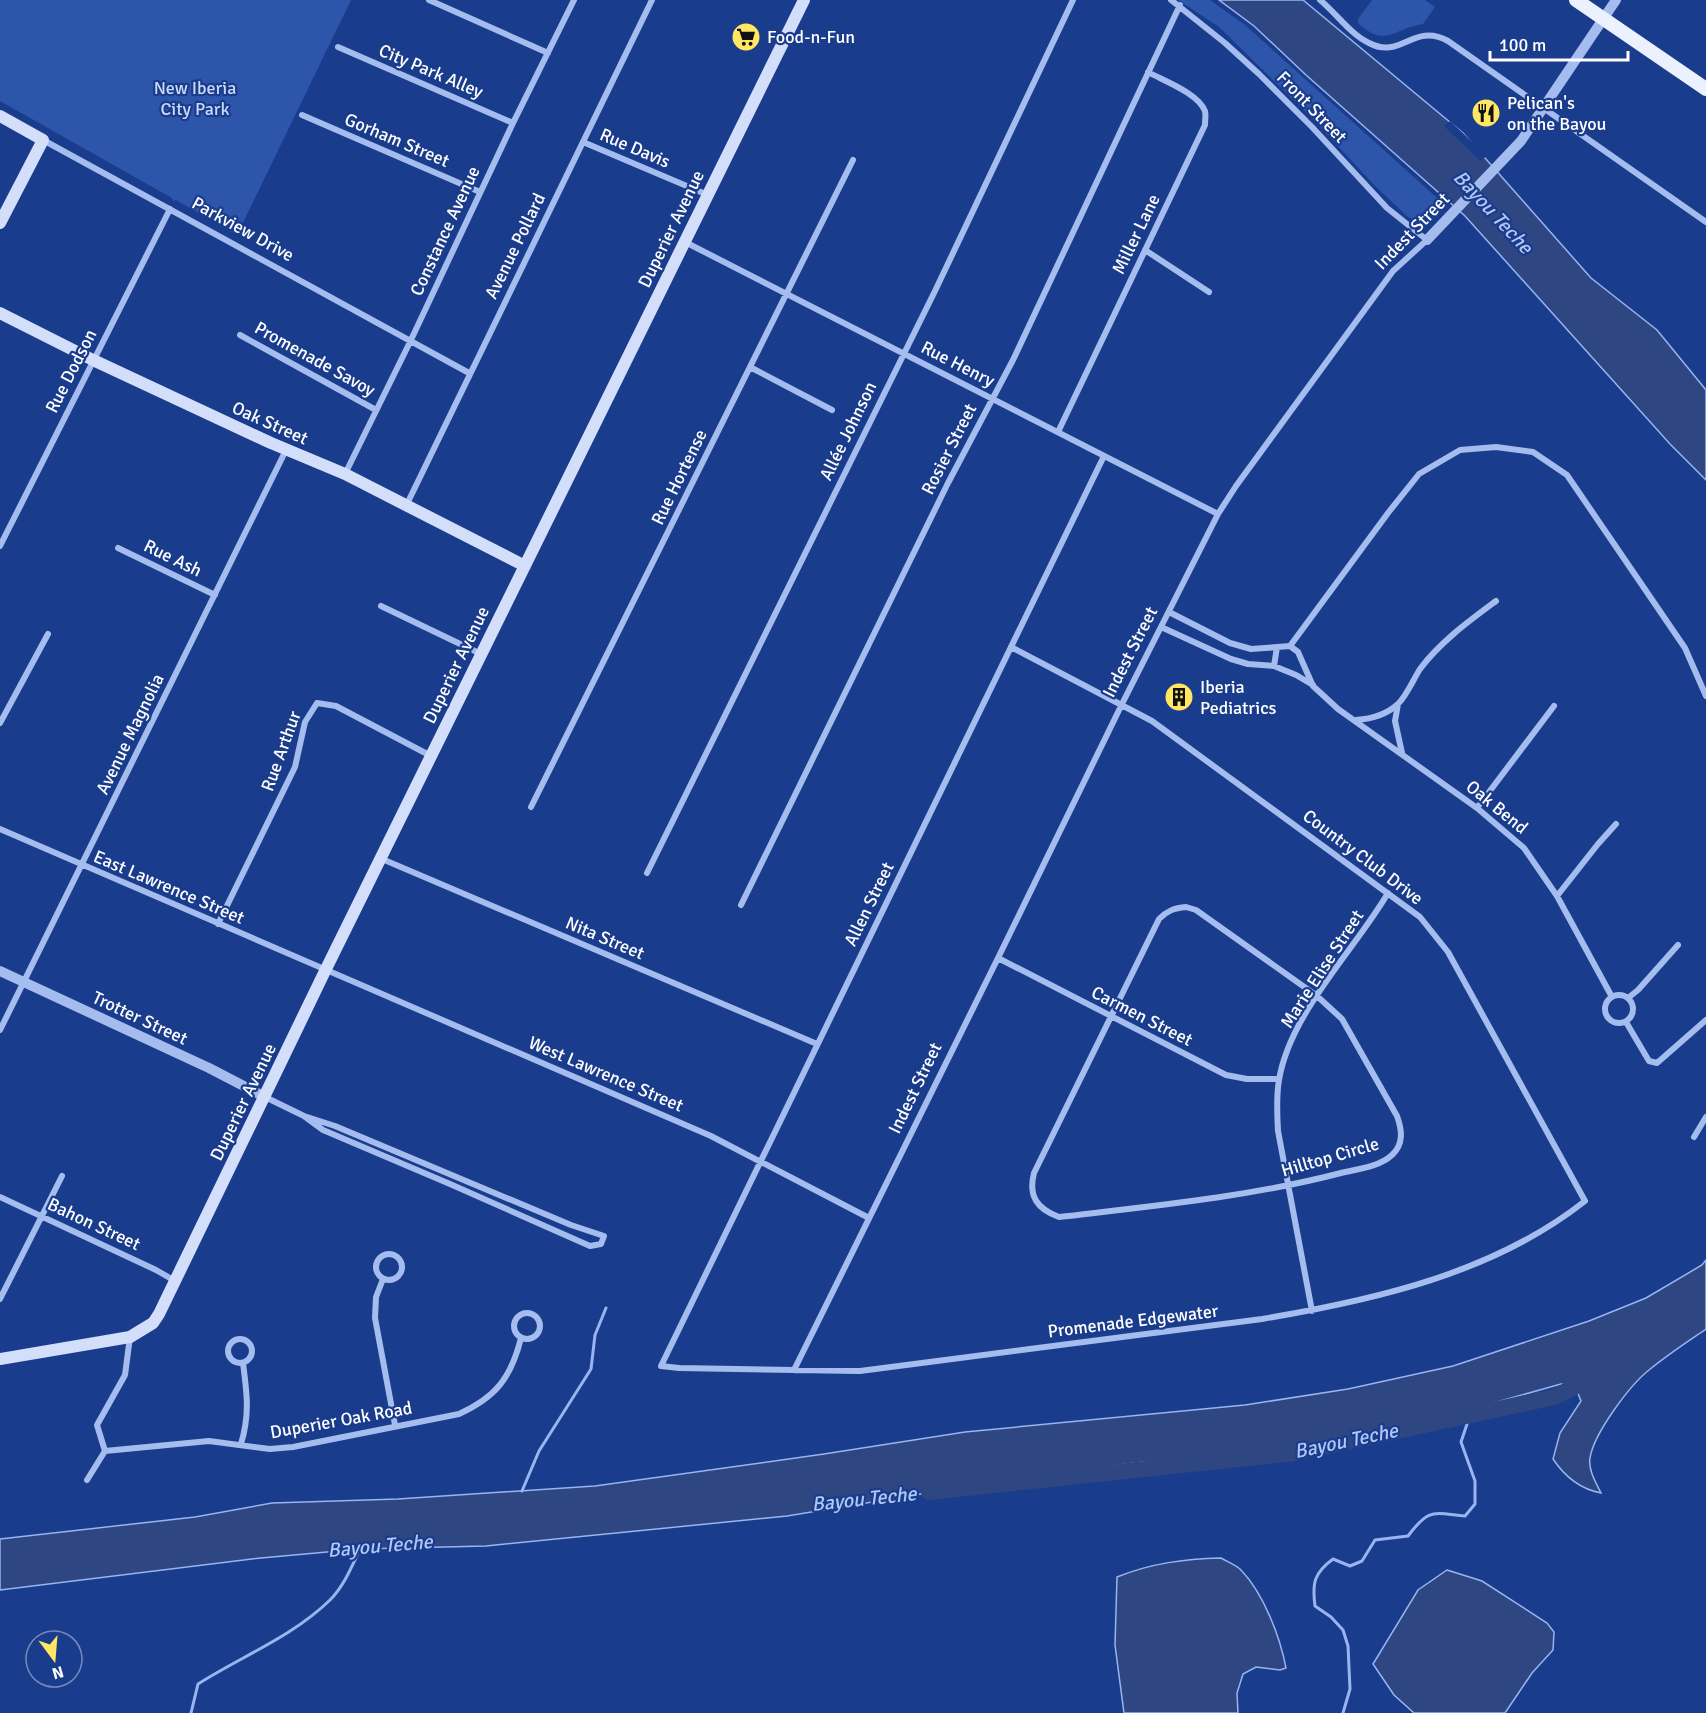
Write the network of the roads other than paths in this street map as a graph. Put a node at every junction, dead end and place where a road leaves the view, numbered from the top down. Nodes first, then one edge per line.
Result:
1 (429, 0) edge
2 (574, 0) edge
3 (652, 0) edge
4 (802, 0) edge
5 (1073, 0) edge
6 (1171, 0) edge
7 (1320, 0) edge
8 (1576, 0) edge
9 (1616, 0) edge
10 (1180, 5) junction
11 (1603, 19) junction
12 (338, 47) dead end
13 (548, 53) junction
14 (1148, 72) junction
15 (1706, 89) edge
16 (1545, 108) junction
17 (302, 115) dead end
18 (0, 116) edge
19 (513, 123) junction
20 (43, 140) junction
21 (583, 142) junction
22 (853, 160) dead end
23 (480, 192) junction
24 (708, 195) junction
25 (170, 209) junction
26 (1706, 222) edge
27 (0, 224) edge
28 (1427, 240) junction
29 (684, 242) junction
30 (1145, 250) junction
31 (1209, 292) dead end
32 (786, 294) junction
33 (0, 314) edge
34 (240, 335) dead end
35 (410, 342) junction
36 (903, 353) junction
37 (93, 360) junction
38 (750, 367) junction
39 (469, 373) junction
40 (991, 398) junction
41 (376, 410) junction
42 (832, 410) dead end
43 (1058, 432) junction
44 (286, 450) junction
45 (1104, 456) junction
46 (345, 474) junction
47 (406, 506) junction
48 (1218, 514) junction
49 (0, 529) edge
50 (7, 533) junction
51 (0, 546) edge
52 (118, 548) dead end
53 (525, 566) junction
54 (215, 595) junction
55 (1496, 601) dead end
56 (381, 606) dead end
57 (1169, 612) junction
58 (1161, 627) junction
59 (48, 634) dead end
60 (1277, 646) junction
61 (1290, 646) junction
62 (1011, 647) junction
63 (481, 654) junction
64 (1274, 666) junction
65 (1313, 686) junction
66 (1706, 696) edge
67 (1399, 703) junction
68 (1122, 704) junction
69 (1554, 706) dead end
70 (1356, 720) junction
71 (0, 723) edge
72 (1402, 753) junction
73 (431, 756) junction
74 (531, 807) dead end
75 (1477, 807) junction
76 (1616, 824) dead end
77 (0, 830) edge
78 (382, 859) junction
79 (82, 866) junction
80 (647, 873) dead end
81 (1388, 893) junction
82 (1557, 896) junction
83 (741, 905) dead end
84 (218, 924) junction
85 (1678, 945) dead end
86 (998, 958) junction
87 (0, 971) edge
88 (325, 971) junction
89 (24, 982) junction
90 (1317, 996) junction
91 (1612, 996) junction
92 (1628, 998) junction
93 (1111, 1017) junction
94 (1706, 1020) edge
95 (1626, 1022) junction
96 (0, 1030) edge
97 (817, 1044) junction
98 (1279, 1079) junction
99 (265, 1097) junction
100 (304, 1116) junction
101 (1706, 1117) edge
102 (352, 1133) junction
103 (1694, 1137) dead end
104 (348, 1141) junction
105 (760, 1161) junction
106 (454, 1175) junction
107 (62, 1176) dead end
108 (450, 1184) junction
109 (1288, 1186) junction
110 (0, 1197) edge
111 (1585, 1201) joint
112 (41, 1216) junction
113 (550, 1216) junction
114 (869, 1218) junction
115 (547, 1225) junction
116 (383, 1279) junction
117 (175, 1281) junction
118 (0, 1299) edge
119 (1312, 1311) junction
120 (130, 1337) junction
121 (522, 1338) junction
122 (0, 1359) edge
123 (243, 1363) junction
124 (661, 1366) joint
125 (794, 1370) junction
126 (396, 1425) junction
127 (241, 1444) junction
128 (105, 1450) junction
129 (87, 1480) dead end

1 - 13 street
2 - 13 street, Constance Avenue
3 - 21 street, Avenue Pollard
4 - 24 main road, Duperier Avenue
5 - 36 street, Allée Johnson
6 - 10 street, Front Street
7 - 16 street
8 - 11 main road
9 - 11 street, Indest Street
10 - 14 street, Rosier Street
10 - 28 street, Front Street
11 - 15 main road
11 - 16 street, Indest Street
12 - 19 street, City Park Alley
13 - 19 street, Constance Avenue
14 - 30 street, Miller Lane
14 - 40 street, Rosier Street
16 - 26 street
16 - 28 street, Indest Street
17 - 23 street, Gorham Street
18 - 20 main road, Parkview Drive
19 - 23 street, Constance Avenue
20 - 25 street, Parkview Drive
20 - 27 main road
21 - 24 street, Rue Davis
21 - 39 street, Avenue Pollard
22 - 32 street, Rue Hortense
23 - 35 street, Constance Avenue
24 - 29 main road, Duperier Avenue
25 - 35 street, Parkview Drive
25 - 37 street, Rue Dodson
28 - 48 street, Indest Street
29 - 32 street, Rue Henry
29 - 53 main road, Duperier Avenue
30 - 31 street
30 - 43 street, Miller Lane
32 - 36 street, Rue Henry
32 - 38 street, Rue Hortense
33 - 37 main road, Oak Street
34 - 41 street, Promenade Savoy
35 - 39 street, Parkview Drive
35 - 41 street, Constance Avenue
36 - 40 street, Rue Henry
36 - 80 street, Allée Johnson
37 - 44 main road, Oak Street
37 - 50 street, Rue Dodson
38 - 42 street
38 - 74 street, Rue Hortense
39 - 47 street, Avenue Pollard
40 - 43 street, Rue Henry
40 - 83 street, Rosier Street
41 - 46 street, Constance Avenue
43 - 45 street, Rue Henry
44 - 46 main road, Oak Street
44 - 54 street, Avenue Magnolia
45 - 48 street, Rue Henry
45 - 62 street, Allen Street
46 - 47 main road, Oak Street
47 - 53 main road, Oak Street
48 - 57 street, Indest Street
49 - 50 street
50 - 51 street, Rue Dodson
52 - 54 street, Rue Ash
53 - 63 main road, Duperier Avenue
54 - 79 street, Avenue Magnolia
55 - 67 street
56 - 63 street
57 - 58 street, Indest Street
57 - 60 street
58 - 64 street, Oak Bend
58 - 68 street, Indest Street
59 - 71 street
60 - 61 street
60 - 64 street
61 - 65 street, Oak Bend
61 - 66 street
62 - 68 street, Country Club Drive
62 - 97 street, Allen Street
63 - 73 main road, Duperier Avenue
64 - 65 street, Oak Bend
65 - 70 street, Oak Bend
67 - 70 street
67 - 72 street
68 - 81 street, Country Club Drive
68 - 86 street, Indest Street
69 - 75 street
70 - 72 street, Oak Bend
72 - 75 street, Oak Bend
73 - 78 main road, Duperier Avenue
73 - 84 street, Rue Arthur
75 - 82 street, Oak Bend
76 - 82 street
77 - 79 street, East Lawrence Street
78 - 88 main road, Duperier Avenue
78 - 97 street, Nita Street
79 - 84 street, East Lawrence Street
79 - 89 street, Avenue Magnolia
81 - 90 street, Marie Elise Street
81 - 111 street, Country Club Drive
82 - 91 street, Oak Bend
84 - 88 street, East Lawrence Street
85 - 92 street
86 - 93 street, Carmen Street
86 - 114 street, Indest Street
87 - 89 street, Trotter Street
88 - 99 main road, Duperier Avenue
88 - 105 street, West Lawrence Street
89 - 96 street, Avenue Magnolia
89 - 99 street, Trotter Street
90 - 93 street, Hilltop Circle
90 - 98 street, Marie Elise Street
90 - 109 street, Hilltop Circle
91 - 92 street
91 - 95 street, Oak Bend
92 - 95 street
93 - 98 street, Carmen Street
93 - 109 street, Hilltop Circle
94 - 95 street
97 - 105 street, Allen Street
98 - 109 street, Marie Elise Street
99 - 100 street
99 - 117 main road, Duperier Avenue
100 - 102 street
100 - 104 street
101 - 103 street
102 - 104 street
102 - 106 street
104 - 108 street
105 - 114 street, West Lawrence Street
105 - 124 street, Allen Street
106 - 108 street
106 - 113 street
107 - 112 street
108 - 115 street
109 - 119 street, Marie Elise Street
110 - 112 street, Bahon Street
111 - 119 street, Promenade Edgewater
112 - 117 street, Bahon Street
112 - 118 street
113 - 115 street
113 - 115 street
114 - 125 street, Indest Street
116 - 116 street
116 - 126 street
117 - 120 main road, Duperier Avenue
119 - 125 street, Promenade Edgewater
120 - 122 main road
120 - 128 street
121 - 121 street, Duperier Oak Road
121 - 126 street, Duperier Oak Road
123 - 123 street
123 - 127 street
124 - 125 street, Promenade Edgewater
126 - 127 street, Duperier Oak Road
127 - 128 street, Duperier Oak Road
128 - 129 street

